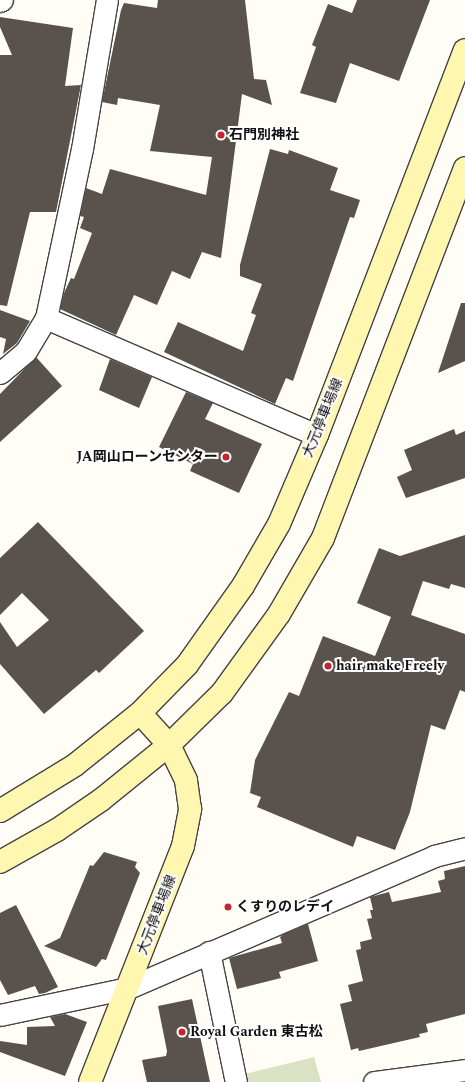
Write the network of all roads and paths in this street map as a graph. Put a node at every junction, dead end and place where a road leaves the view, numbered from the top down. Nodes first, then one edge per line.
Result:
1 (107, 0) edge
2 (465, 50) edge
3 (465, 168) edge
4 (46, 318) junction
5 (0, 373) edge
6 (317, 435) junction
7 (140, 713) junction
8 (169, 745) junction
9 (0, 811) edge
10 (465, 848) edge
11 (0, 862) edge
12 (209, 952) junction
13 (128, 988) junction
14 (0, 1015) edge
15 (465, 1070) edge
16 (90, 1082) edge
17 (236, 1082) edge
18 (374, 1082) edge

1 - 4 street
2 - 6 main road, 大元停車場線
3 - 8 main road
4 - 5 street
4 - 6 street
6 - 7 main road, 大元停車場線
7 - 8 main road, 大元停車場線
7 - 9 main road
8 - 11 main road
8 - 13 main road, 大元停車場線
10 - 12 street
12 - 13 street
12 - 17 street
13 - 14 street
13 - 16 main road, 大元停車場線
15 - 18 street

